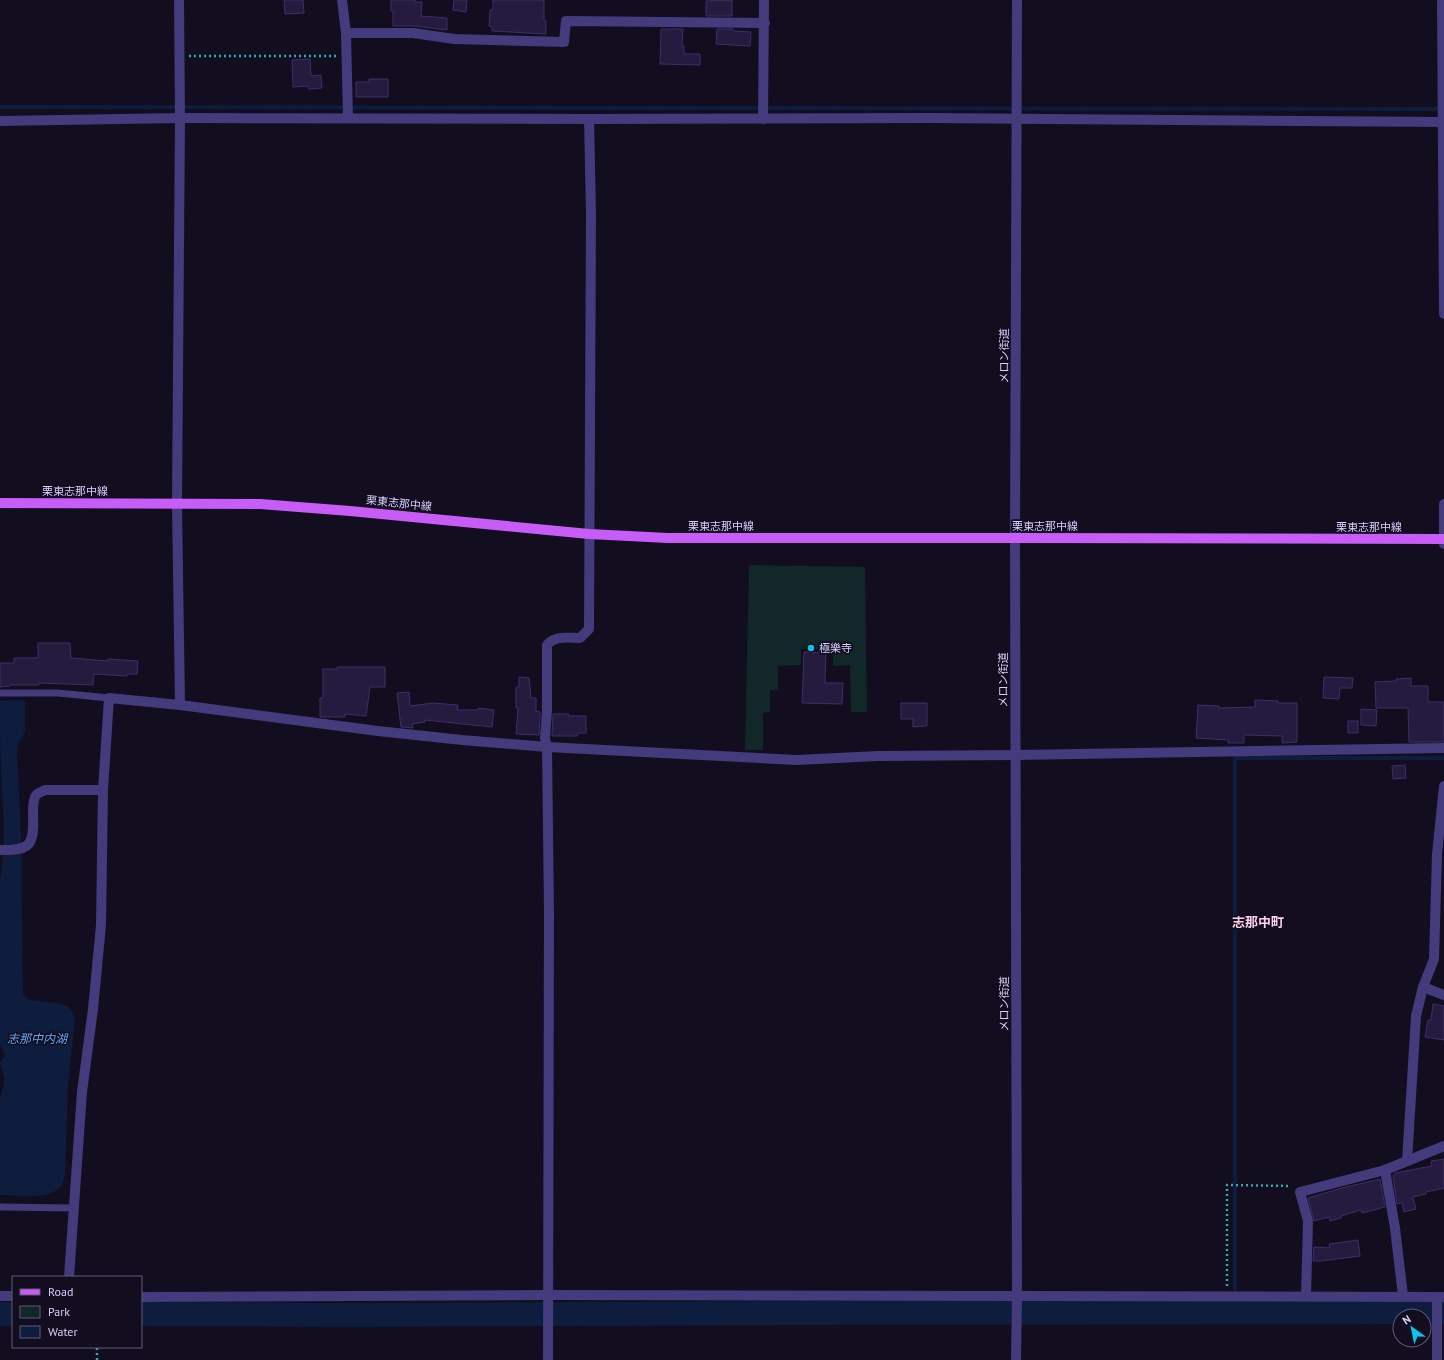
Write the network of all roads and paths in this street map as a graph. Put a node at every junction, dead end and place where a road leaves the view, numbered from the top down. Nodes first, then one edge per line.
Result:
1 (179, 0) edge
2 (342, 0) edge
3 (764, 0) edge
4 (1017, 0) edge
5 (1442, 0) edge
6 (765, 23) junction
7 (346, 34) junction
8 (179, 56) junction
9 (346, 56) junction
10 (1444, 104) edge
11 (1444, 114) edge
12 (348, 115) junction
13 (764, 115) junction
14 (1018, 116) junction
15 (180, 117) junction
16 (589, 119) junction
17 (0, 121) edge
18 (1444, 122) edge
19 (1444, 314) edge
20 (0, 503) edge
21 (177, 504) junction
22 (1444, 504) edge
23 (589, 534) junction
24 (1015, 538) junction
25 (1444, 539) edge
26 (1444, 544) edge
27 (0, 693) edge
28 (109, 698) junction
29 (180, 705) junction
30 (547, 747) junction
31 (1444, 748) edge
32 (1016, 755) junction
33 (1444, 786) edge
34 (103, 790) junction
35 (0, 850) edge
36 (1422, 987) junction
37 (1444, 995) edge
38 (1444, 1146) edge
39 (1407, 1162) junction
40 (1385, 1170) junction
41 (1300, 1192) junction
42 (0, 1207) edge
43 (74, 1208) junction
44 (69, 1276) edge
45 (548, 1295) junction
46 (0, 1296) edge
47 (12, 1296) edge
48 (1227, 1296) junction
49 (1306, 1296) junction
50 (1402, 1296) junction
51 (142, 1297) edge
52 (1439, 1298) edge
53 (1017, 1300) junction
54 (97, 1348) edge
55 (97, 1360) edge
56 (548, 1360) edge
57 (1016, 1360) edge
58 (1437, 1360) edge

1 - 8 street
2 - 7 street
3 - 6 street
4 - 14 street, メロン街道
5 - 10 street
6 - 7 street
6 - 13 street
7 - 9 street
8 - 9 path
8 - 15 street
9 - 12 street
10 - 11 street
11 - 18 street
12 - 15 street
12 - 16 street
13 - 14 street
13 - 16 street
14 - 18 street
14 - 24 street, メロン街道
15 - 17 street
15 - 21 street
16 - 23 street
18 - 19 street
20 - 21 main road, 栗東志那中線
21 - 23 main road, 栗東志那中線
21 - 29 street
22 - 25 street
23 - 24 main road, 栗東志那中線
23 - 30 street
24 - 25 main road, 栗東志那中線
24 - 32 street, メロン街道
25 - 26 street
27 - 28 lane
28 - 29 street
28 - 34 street
29 - 30 street
30 - 32 street
30 - 45 street
31 - 32 street
32 - 53 street, メロン街道
33 - 36 street
34 - 35 street
34 - 43 street
36 - 37 street
36 - 39 street
38 - 39 street
39 - 40 street
40 - 41 street
40 - 50 street
41 - 48 path
41 - 49 street
42 - 43 lane
43 - 44 street
45 - 51 street
45 - 53 street
45 - 56 street
46 - 47 street
48 - 49 street
48 - 53 street
49 - 50 street
50 - 52 street
52 - 58 street
53 - 57 street, メロン街道
54 - 55 path

